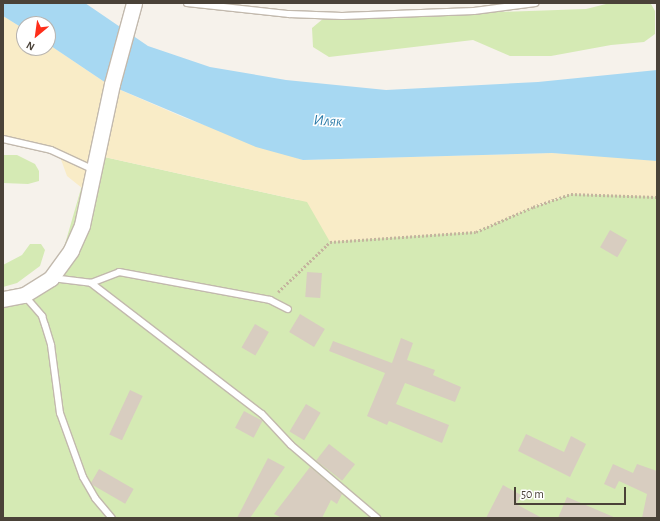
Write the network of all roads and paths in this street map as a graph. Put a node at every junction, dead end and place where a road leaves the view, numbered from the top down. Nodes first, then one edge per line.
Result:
1 (134, 3) edge
2 (187, 3) edge
3 (535, 3) edge
4 (3, 140) edge
5 (95, 167) junction
6 (657, 197) edge
7 (51, 278) junction
8 (91, 283) junction
9 (24, 295) junction
10 (3, 299) edge
11 (270, 300) junction
12 (288, 310) dead end
13 (112, 518) edge
14 (377, 518) edge

1 - 5 street
2 - 3 lane
4 - 5 lane
5 - 7 street
6 - 11 path
7 - 8 lane
7 - 9 street
8 - 11 lane
8 - 14 lane
9 - 10 street
9 - 13 lane
11 - 12 lane

